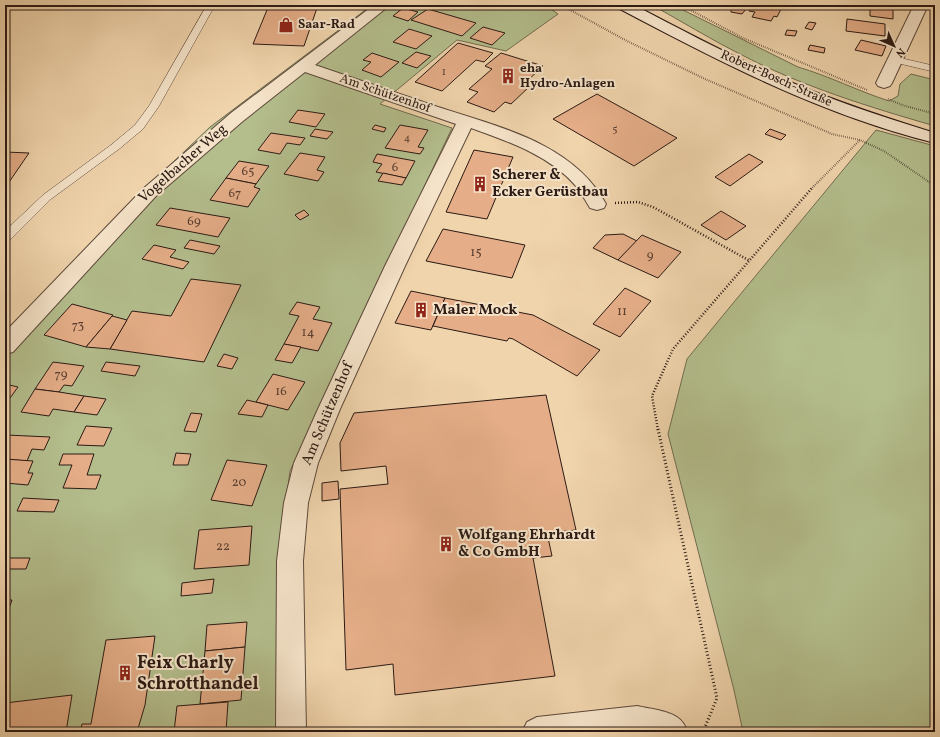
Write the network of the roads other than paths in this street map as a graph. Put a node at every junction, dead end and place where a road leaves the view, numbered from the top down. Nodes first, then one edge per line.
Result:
1 (211, 5) edge
2 (383, 5) edge
3 (623, 5) edge
4 (921, 5) edge
5 (896, 60) junction
6 (303, 66) junction
7 (935, 69) edge
8 (884, 90) road end
9 (466, 121) junction
10 (935, 138) edge
11 (597, 204) road end
12 (5, 238) edge
13 (5, 346) edge
14 (291, 732) edge
15 (537, 732) edge
16 (672, 732) edge

1 - 12 lane
2 - 6 street, Vogelbacher Weg
3 - 10 street, Robert-Bosch-Straße
4 - 5 street
5 - 7 lane
5 - 8 street
6 - 9 street, Am Schützenhof
6 - 13 street, Vogelbacher Weg
9 - 11 street, Am Schützenhof
9 - 14 street, Am Schützenhof
15 - 16 street

